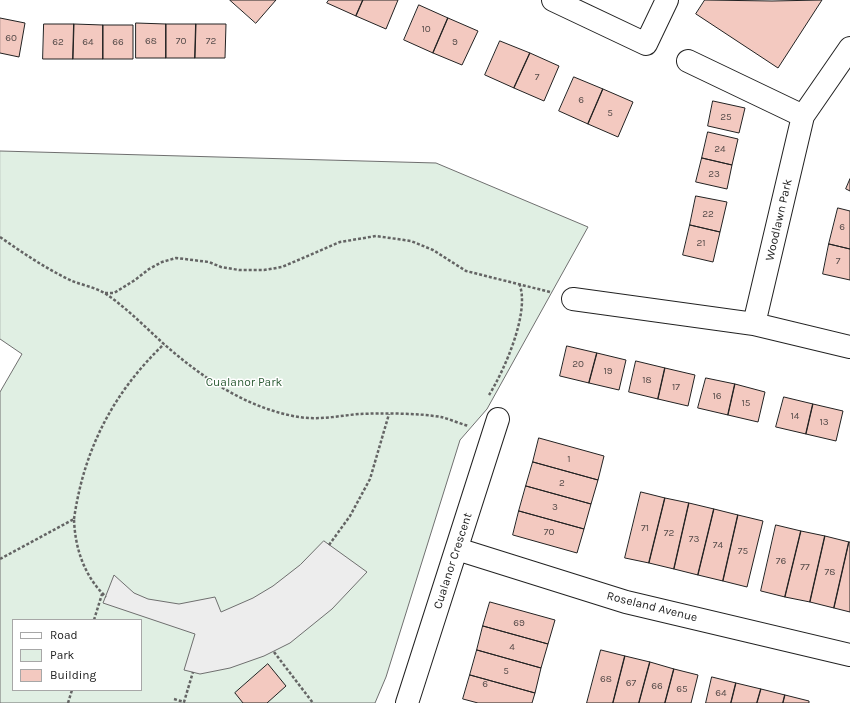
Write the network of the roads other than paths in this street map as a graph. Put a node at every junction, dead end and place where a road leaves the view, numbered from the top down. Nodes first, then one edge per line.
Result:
1 (553, 0) edge
2 (667, 0) edge
3 (850, 48) edge
4 (688, 61) dead end
5 (803, 116) junction
6 (573, 299) dead end
7 (754, 324) junction
8 (850, 347) edge
9 (498, 419) dead end
10 (457, 549) junction
11 (850, 655) edge
12 (407, 703) edge

1 - 2 street
3 - 5 street, Woodlawn Park
4 - 5 street
5 - 7 street, Woodlawn Park
6 - 7 street
7 - 8 street
9 - 10 street, Cualanor Crescent
10 - 11 street, Roseland Avenue
10 - 12 street, Cualanor Crescent

